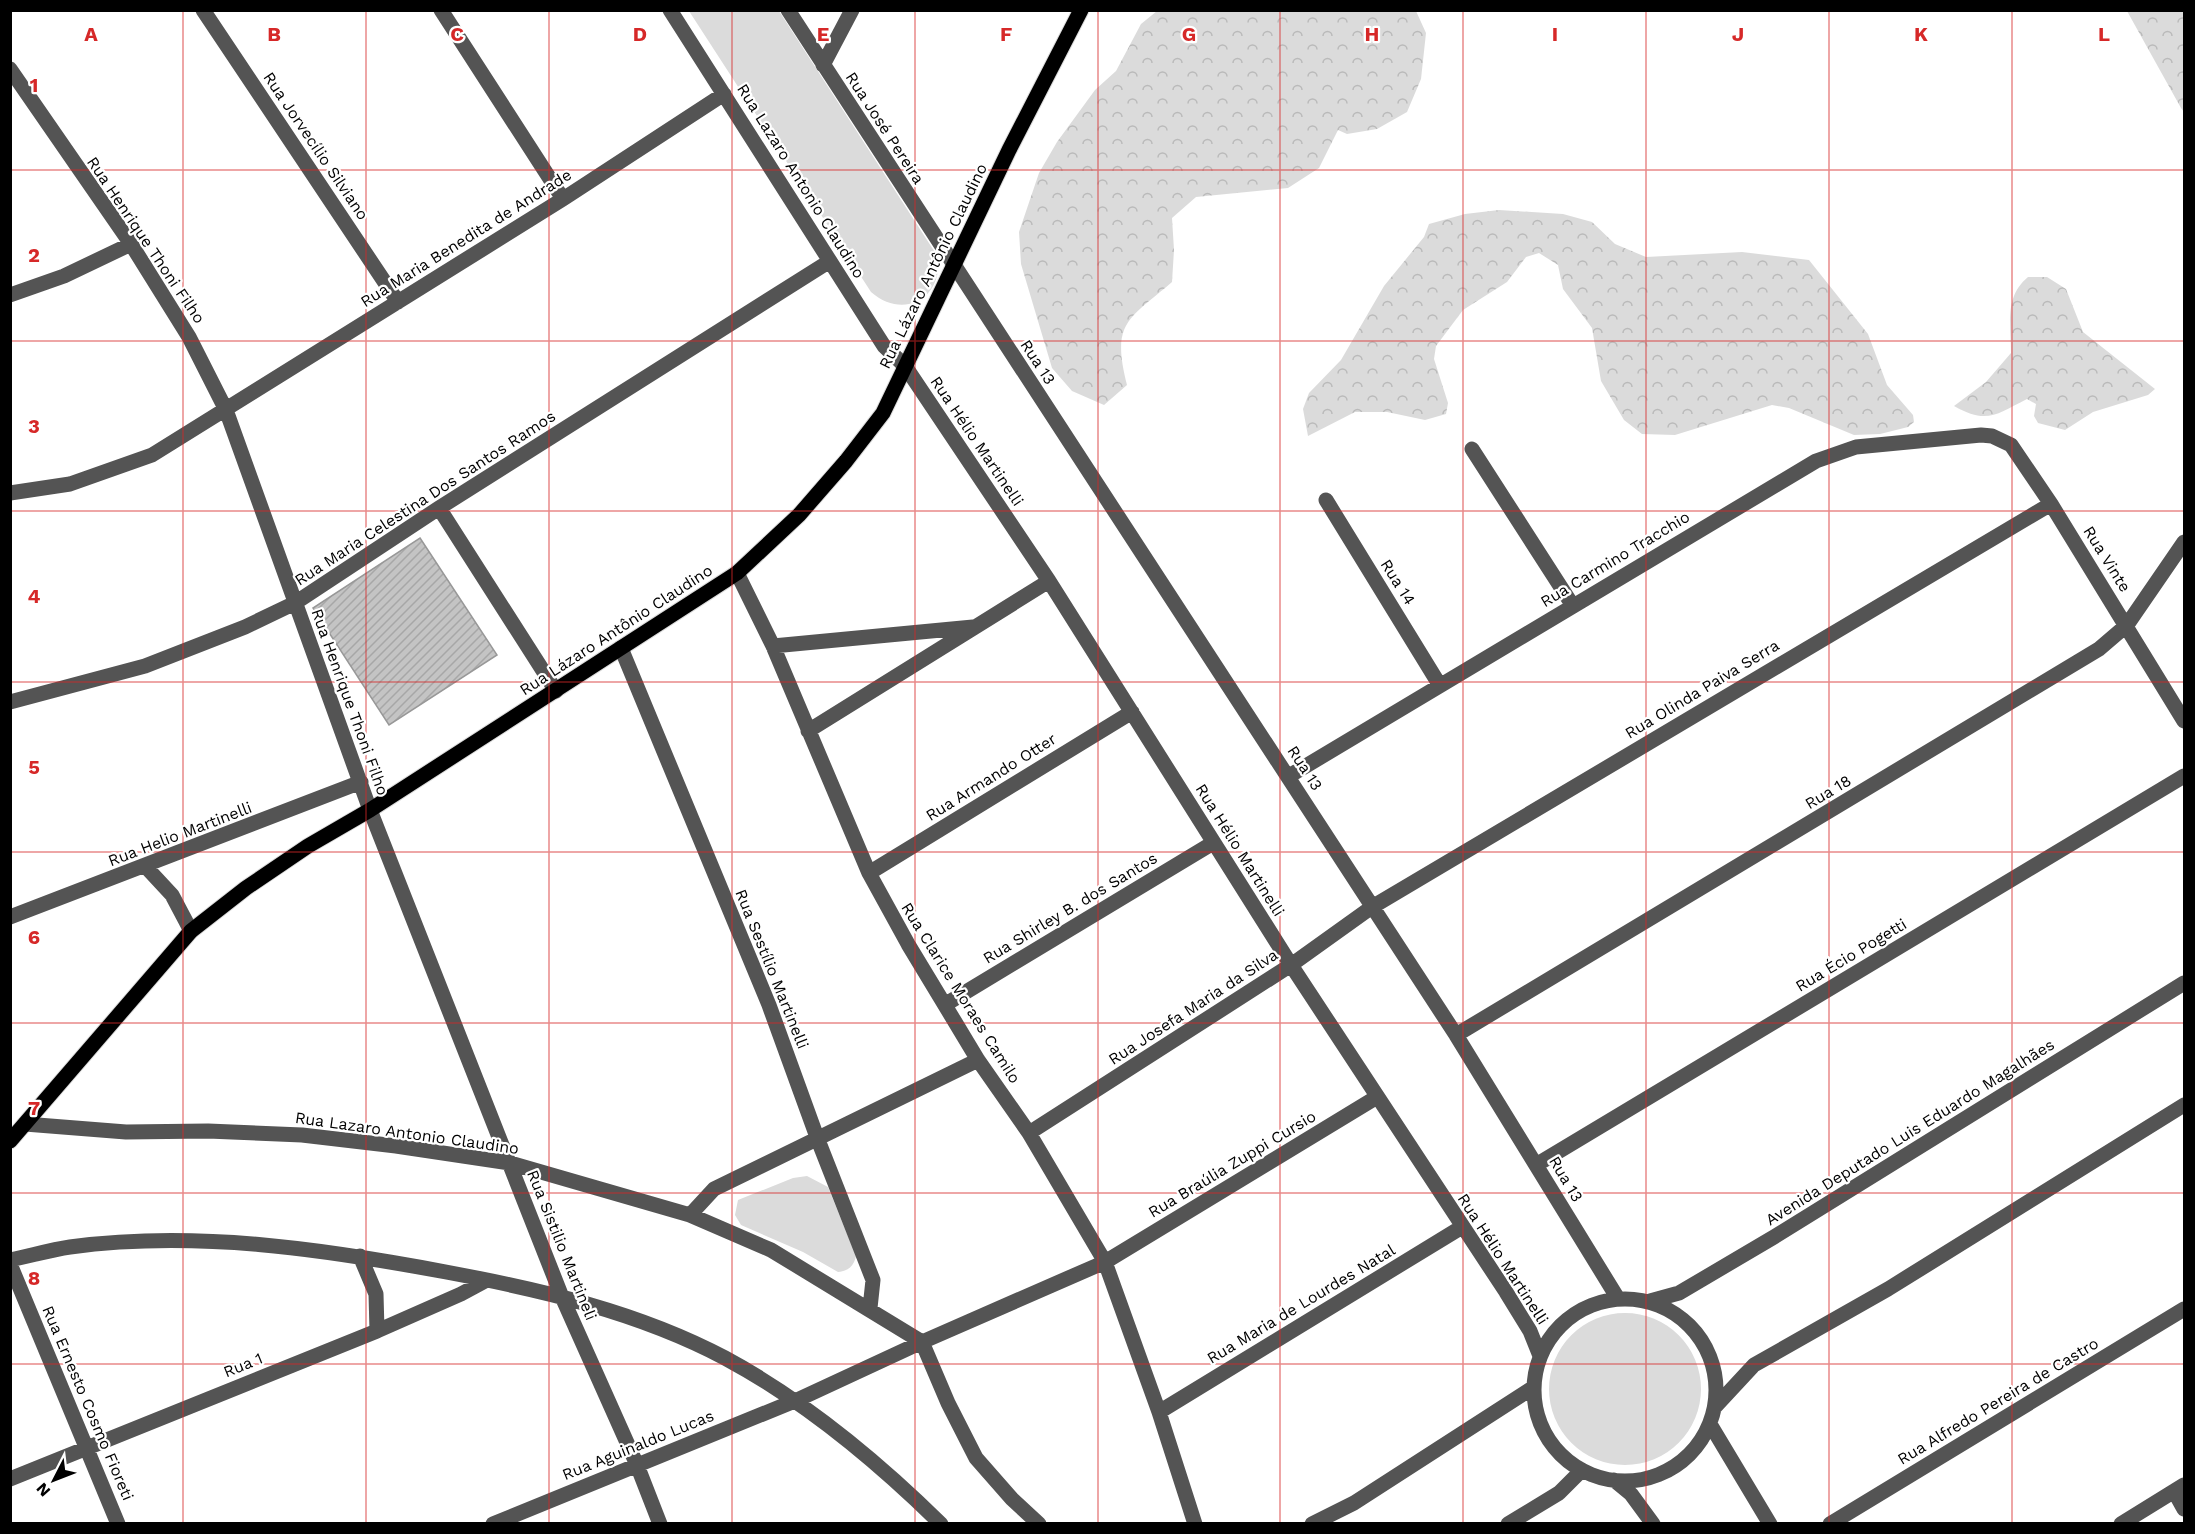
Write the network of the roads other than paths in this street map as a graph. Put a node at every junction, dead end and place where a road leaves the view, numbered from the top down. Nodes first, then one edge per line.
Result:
1 (203, 10) edge
2 (441, 10) edge
3 (670, 10) edge
4 (788, 10) edge
5 (852, 10) edge
6 (1081, 10) edge
7 (823, 65) junction
8 (10, 69) edge
9 (724, 94) junction
10 (563, 200) junction
11 (131, 244) junction
12 (830, 261) junction
13 (953, 265) junction
14 (10, 295) edge
15 (398, 302) junction
16 (905, 366) junction
17 (226, 410) junction
18 (1981, 435) joint
19 (1472, 449) dead end
20 (10, 493) edge
21 (1326, 500) dead end
22 (2051, 504) junction
23 (440, 508) junction
24 (2184, 542) edge
25 (737, 573) junction
26 (1049, 581) junction
27 (295, 603) junction
28 (1573, 606) junction
29 (2127, 625) junction
30 (976, 627) junction
31 (773, 646) junction
32 (621, 648) junction
33 (1439, 684) junction
34 (556, 691) junction
35 (10, 702) edge
36 (1132, 712) junction
37 (2184, 722) edge
38 (808, 731) junction
39 (1288, 776) junction
40 (2184, 776) edge
41 (361, 782) junction
42 (370, 810) junction
43 (1213, 843) junction
44 (146, 867) junction
45 (869, 873) junction
46 (1372, 907) junction
47 (10, 917) edge
48 (191, 931) junction
49 (1291, 966) junction
50 (2184, 983) edge
51 (946, 1004) junction
52 (1456, 1035) junction
53 (978, 1060) junction
54 (1377, 1097) junction
55 (2184, 1105) edge
56 (25, 1124) junction
57 (1029, 1133) junction
58 (818, 1140) junction
59 (10, 1142) edge
60 (510, 1163) junction
61 (1536, 1165) junction
62 (690, 1215) junction
63 (1462, 1227) junction
64 (360, 1256) junction
65 (10, 1262) edge
66 (1105, 1262) junction
67 (487, 1280) junction
68 (562, 1297) junction
69 (1617, 1297) junction
70 (1650, 1302) junction
71 (870, 1308) junction
72 (2184, 1309) edge
73 (377, 1330) junction
74 (922, 1342) junction
75 (1540, 1356) junction
76 (1534, 1387) junction
77 (797, 1400) junction
78 (1715, 1407) junction
79 (1160, 1412) junction
80 (1710, 1424) junction
81 (88, 1448) junction
82 (637, 1464) junction
83 (1582, 1470) junction
84 (10, 1479) edge
85 (1614, 1480) junction
86 (2179, 1488) edge
87 (2184, 1509) edge
88 (118, 1524) edge
89 (493, 1524) edge
90 (660, 1524) edge
91 (941, 1524) edge
92 (1039, 1524) edge
93 (1196, 1524) edge
94 (1311, 1524) edge
95 (1508, 1524) edge
96 (1653, 1524) edge
97 (1770, 1524) edge
98 (1830, 1524) edge
99 (2121, 1524) edge

1 - 15 street, Rua Jorvecílio Silviano
2 - 10 street
3 - 9 street, Rua Lazaro Antonio Claudino
4 - 7 street, Rua José Pereira
5 - 7 street
6 - 13 main road, Rua Lázaro Antônio Claudino
7 - 13 street, Rua José Pereira
8 - 11 street, Rua Henrique Thoni Filho
9 - 10 street, Rua Maria Benedita de Andrade
9 - 12 street, Rua Lazaro Antonio Claudino
10 - 15 street, Rua Maria Benedita de Andrade
11 - 14 street
11 - 17 street, Rua Henrique Thoni Filho
12 - 16 street, Rua Lazaro Antonio Claudino
12 - 23 street, Rua Maria Celestina Dos Santos Ramos
13 - 16 main road, Rua Lázaro Antônio Claudino
13 - 39 street, Rua 13
15 - 17 street, Rua Maria Benedita de Andrade
16 - 25 main road, Rua Lázaro Antônio Claudino
16 - 26 street, Rua Hélio Martinelli
17 - 20 street, Rua Maria Benedita de Andrade
17 - 27 street, Rua Henrique Thoni Filho
18 - 22 street, Rua Vinte
18 - 28 street, Rua Carmino Tracchio
19 - 28 street
21 - 33 street, Rua 14
22 - 29 street, Rua Vinte
22 - 46 street, Rua Olinda Paiva Serra
23 - 27 street, Rua Maria Celestina Dos Santos Ramos
23 - 34 street
24 - 29 street, Rua 18
25 - 31 street, Rua Clarice Moraes Camilo
25 - 32 main road, Rua Lázaro Antônio Claudino
26 - 30 street
26 - 36 street, Rua Hélio Martinelli
27 - 35 street, Rua Maria Celestina Dos Santos Ramos
27 - 41 street, Rua Henrique Thoni Filho
28 - 33 street, Rua Carmino Tracchio
29 - 37 street, Rua Vinte
29 - 52 street, Rua 18
30 - 31 street
30 - 38 street
31 - 38 street, Rua Clarice Moraes Camilo
32 - 34 main road, Rua Lázaro Antônio Claudino
32 - 58 street, Rua Sestílio Martinelli
33 - 39 street, Rua Carmino Tracchio
34 - 42 main road, Rua Lázaro Antônio Claudino
36 - 43 street, Rua Hélio Martinelli
36 - 45 street, Rua Armando Otter
38 - 45 street, Rua Clarice Moraes Camilo
39 - 46 street, Rua 13
40 - 61 street, Rua Écio Pogetti
41 - 42 street, Rua Henrique Thoni Filho
41 - 44 street, Rua Helio Martinelli
42 - 48 main road, Rua Lázaro Antônio Claudino
42 - 60 street, Rua Sistilio Martineli
43 - 49 street, Rua Hélio Martinelli
43 - 51 street, Rua Shirley B. dos Santos
44 - 47 street, Rua Helio Martinelli
44 - 48 street
45 - 51 street, Rua Clarice Moraes Camilo
46 - 49 street, Rua Josefa Maria da Silva
46 - 52 street, Rua 13
48 - 56 main road, Rua Lázaro Antônio Claudino
49 - 54 street, Rua Hélio Martinelli
49 - 57 street, Rua Josefa Maria da Silva
50 - 70 street, Avenida Deputado Luis Eduardo Magalhães
51 - 53 street, Rua Clarice Moraes Camilo
52 - 61 street, Rua 13
53 - 57 street, Rua Clarice Moraes Camilo
53 - 58 street
54 - 63 street, Rua Hélio Martinelli
54 - 66 street, Rua Braúlia Zuppi Cursio
55 - 78 street
56 - 59 main road, Rua Lázaro Antônio Claudino
56 - 60 street, Rua Lazaro Antonio Claudino
57 - 66 street, Rua Clarice Moraes Camilo
58 - 62 street
58 - 71 street, Rua Sestílio Martinelli
60 - 62 street, Rua Lazaro Antonio Claudino
60 - 68 street, Rua Sistilio Martineli
61 - 69 street, Rua 13
62 - 71 street, Rua Lazaro Antonio Claudino
63 - 75 street, Rua Hélio Martinelli
63 - 79 street, Rua Maria de Lourdes Natal
64 - 65 street
64 - 67 street
64 - 73 street
65 - 81 street, Rua Ernesto Cosmo Fioreti
66 - 74 street
66 - 79 street, Rua Clarice Moraes Camilo
67 - 68 street
67 - 73 street, Rua 1
68 - 77 street
68 - 82 street, Rua Sistilio Martineli
69 - 70 street
69 - 75 street
70 - 78 street
71 - 74 street, Rua Lazaro Antonio Claudino
72 - 98 street, Rua Alfredo Pereira de Castro
73 - 81 street, Rua 1
74 - 77 street
74 - 92 street
75 - 76 street
76 - 83 street
76 - 94 street
77 - 82 street, Rua Aguinaldo Lucas
77 - 91 street
78 - 80 street
79 - 93 street, Rua Clarice Moraes Camilo
80 - 85 street
80 - 97 street
81 - 84 street, Rua 1
81 - 88 street, Rua Ernesto Cosmo Fioreti
82 - 89 street, Rua Aguinaldo Lucas
82 - 90 street, Rua Sistilio Martineli
83 - 85 street
83 - 95 street
85 - 96 street
86 - 87 street
86 - 99 street

